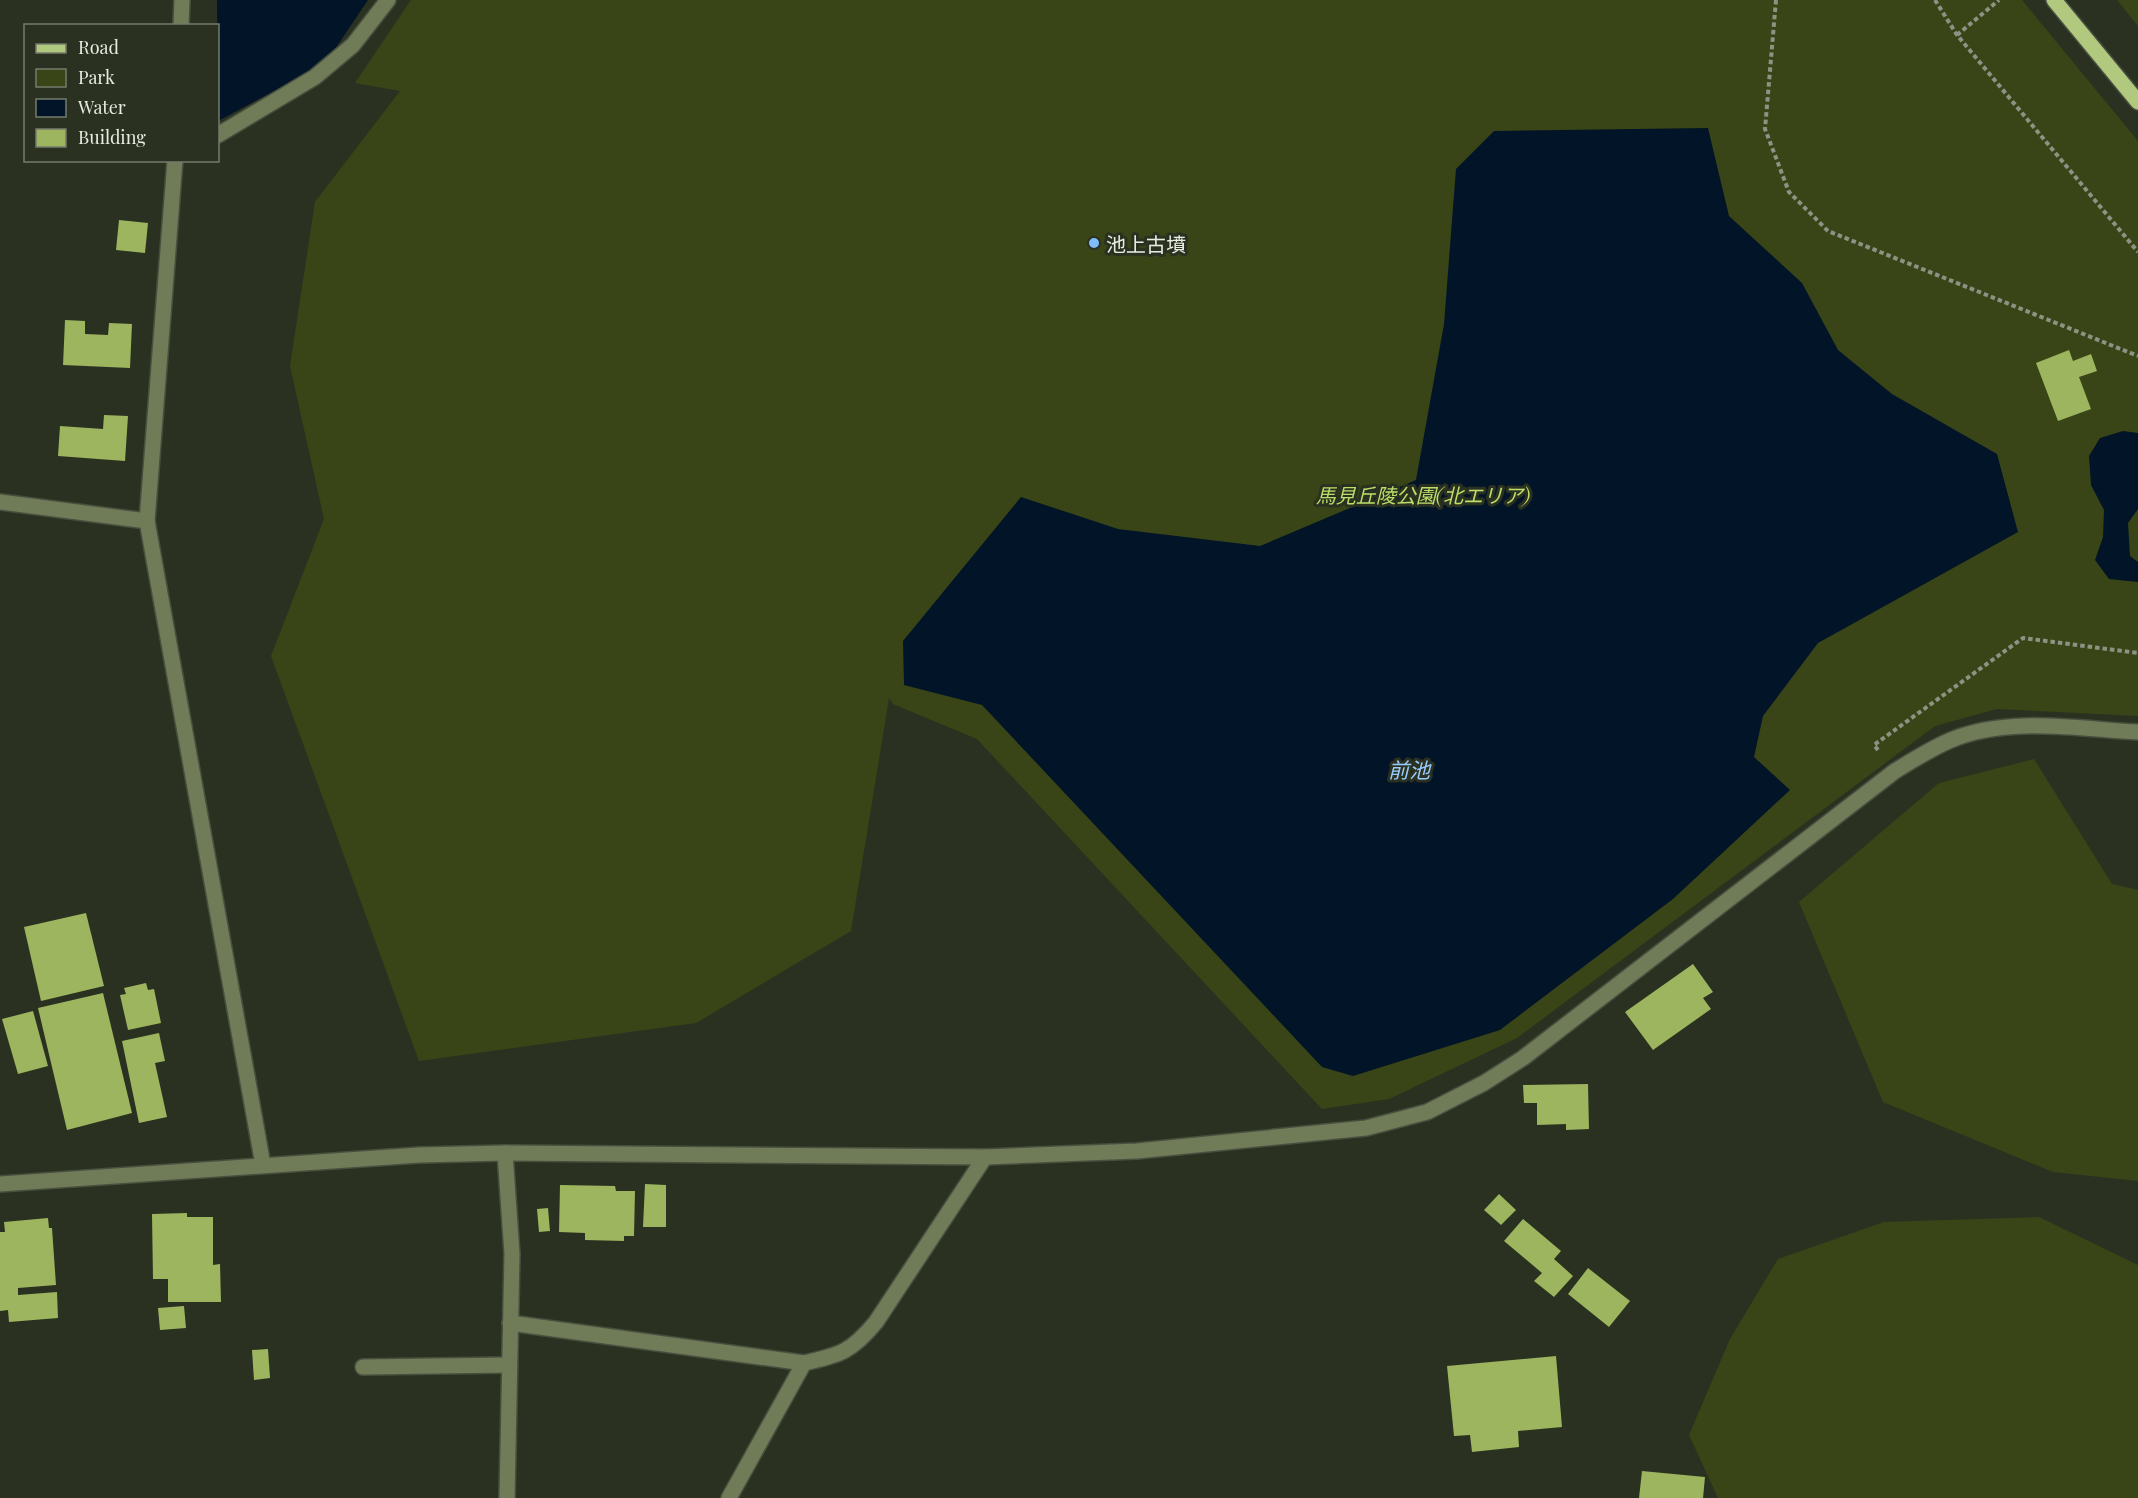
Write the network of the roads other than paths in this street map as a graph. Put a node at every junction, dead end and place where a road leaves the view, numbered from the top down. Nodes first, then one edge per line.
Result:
1 (182, 0) edge
2 (388, 0) edge
3 (2054, 0) edge
4 (181, 24) edge
5 (2138, 102) edge
6 (219, 134) edge
7 (175, 162) edge
8 (0, 502) edge
9 (147, 521) junction
10 (2138, 732) edge
11 (505, 1153) junction
12 (985, 1157) junction
13 (263, 1166) junction
14 (0, 1184) edge
15 (510, 1323) junction
16 (804, 1362) junction
17 (508, 1365) junction
18 (363, 1367) dead end
19 (507, 1498) edge
20 (729, 1498) edge

1 - 4 street
2 - 6 street
3 - 5 main road
7 - 9 street
8 - 9 street
9 - 13 street
10 - 12 street
11 - 12 street
11 - 13 street
11 - 15 street
12 - 16 street
13 - 14 street
15 - 16 street
15 - 17 street
16 - 20 street
17 - 18 street
17 - 19 street

